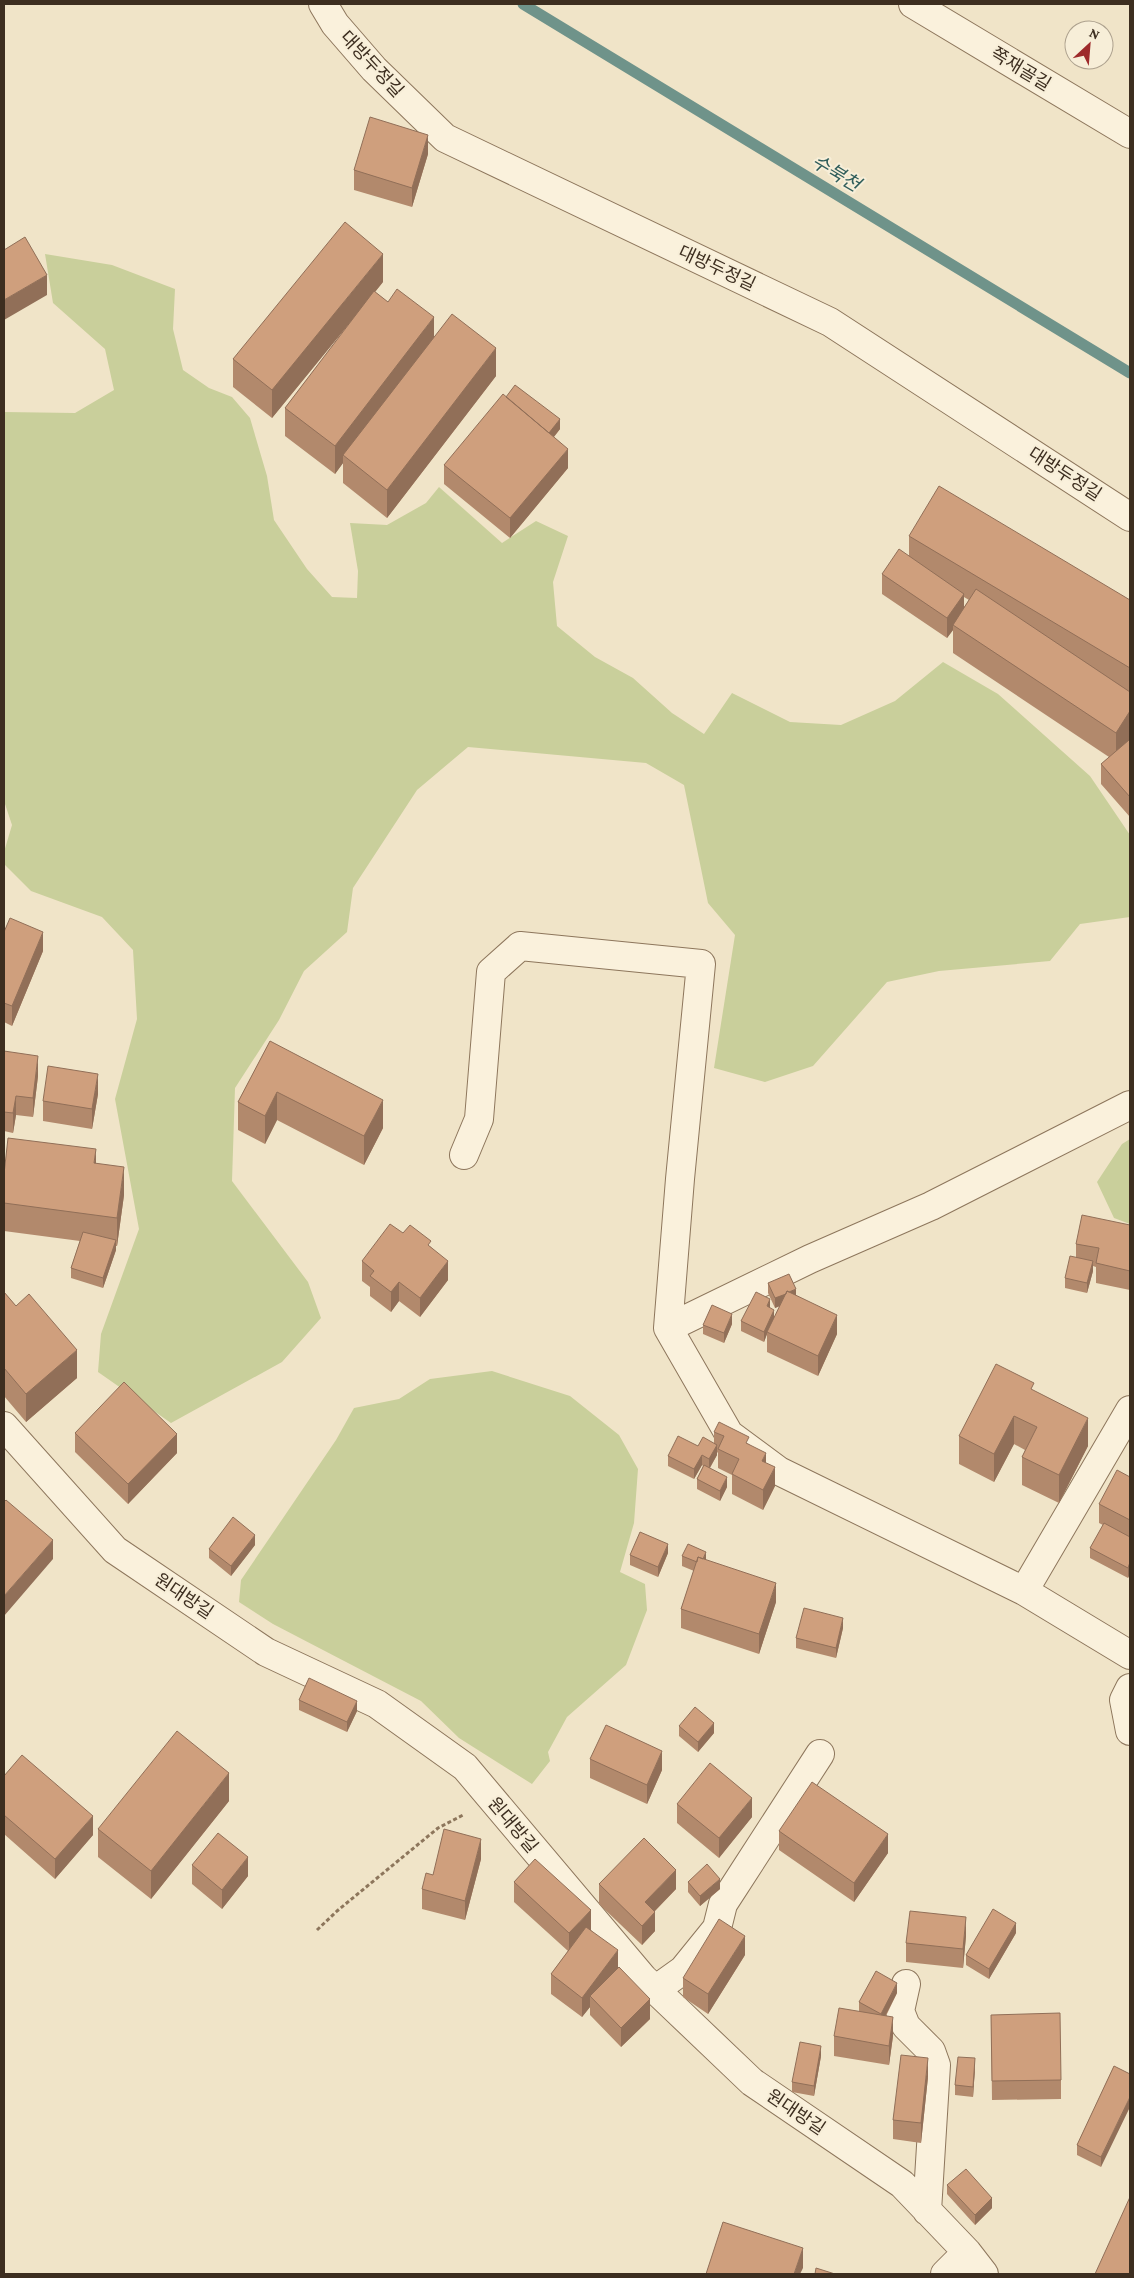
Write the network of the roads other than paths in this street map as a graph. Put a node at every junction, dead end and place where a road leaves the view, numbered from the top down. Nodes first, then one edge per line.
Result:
1 (323, 4) edge
2 (912, 4) edge
3 (1130, 134) edge
4 (1130, 517) edge
5 (1130, 1105) edge
6 (464, 1155) dead end
7 (668, 1328) junction
8 (1130, 1410) edge
9 (4, 1426) edge
10 (1024, 1591) junction
11 (1130, 1656) edge
12 (1130, 1688) edge
13 (1130, 1732) edge
14 (820, 1754) dead end
15 (906, 1984) dead end
16 (655, 1990) junction
17 (927, 2211) junction
18 (967, 2252) junction
19 (945, 2274) edge
20 (984, 2274) edge

1 - 4 street, 대방두정길
2 - 3 street, 쪽재골길
5 - 7 street
6 - 7 street
7 - 10 street
8 - 10 street
9 - 16 street, 원대방길
10 - 11 street
12 - 13 street
14 - 16 street
15 - 17 street
16 - 17 street, 원대방길
17 - 18 street, 원대방길
18 - 19 street
18 - 20 street, 원대방길

